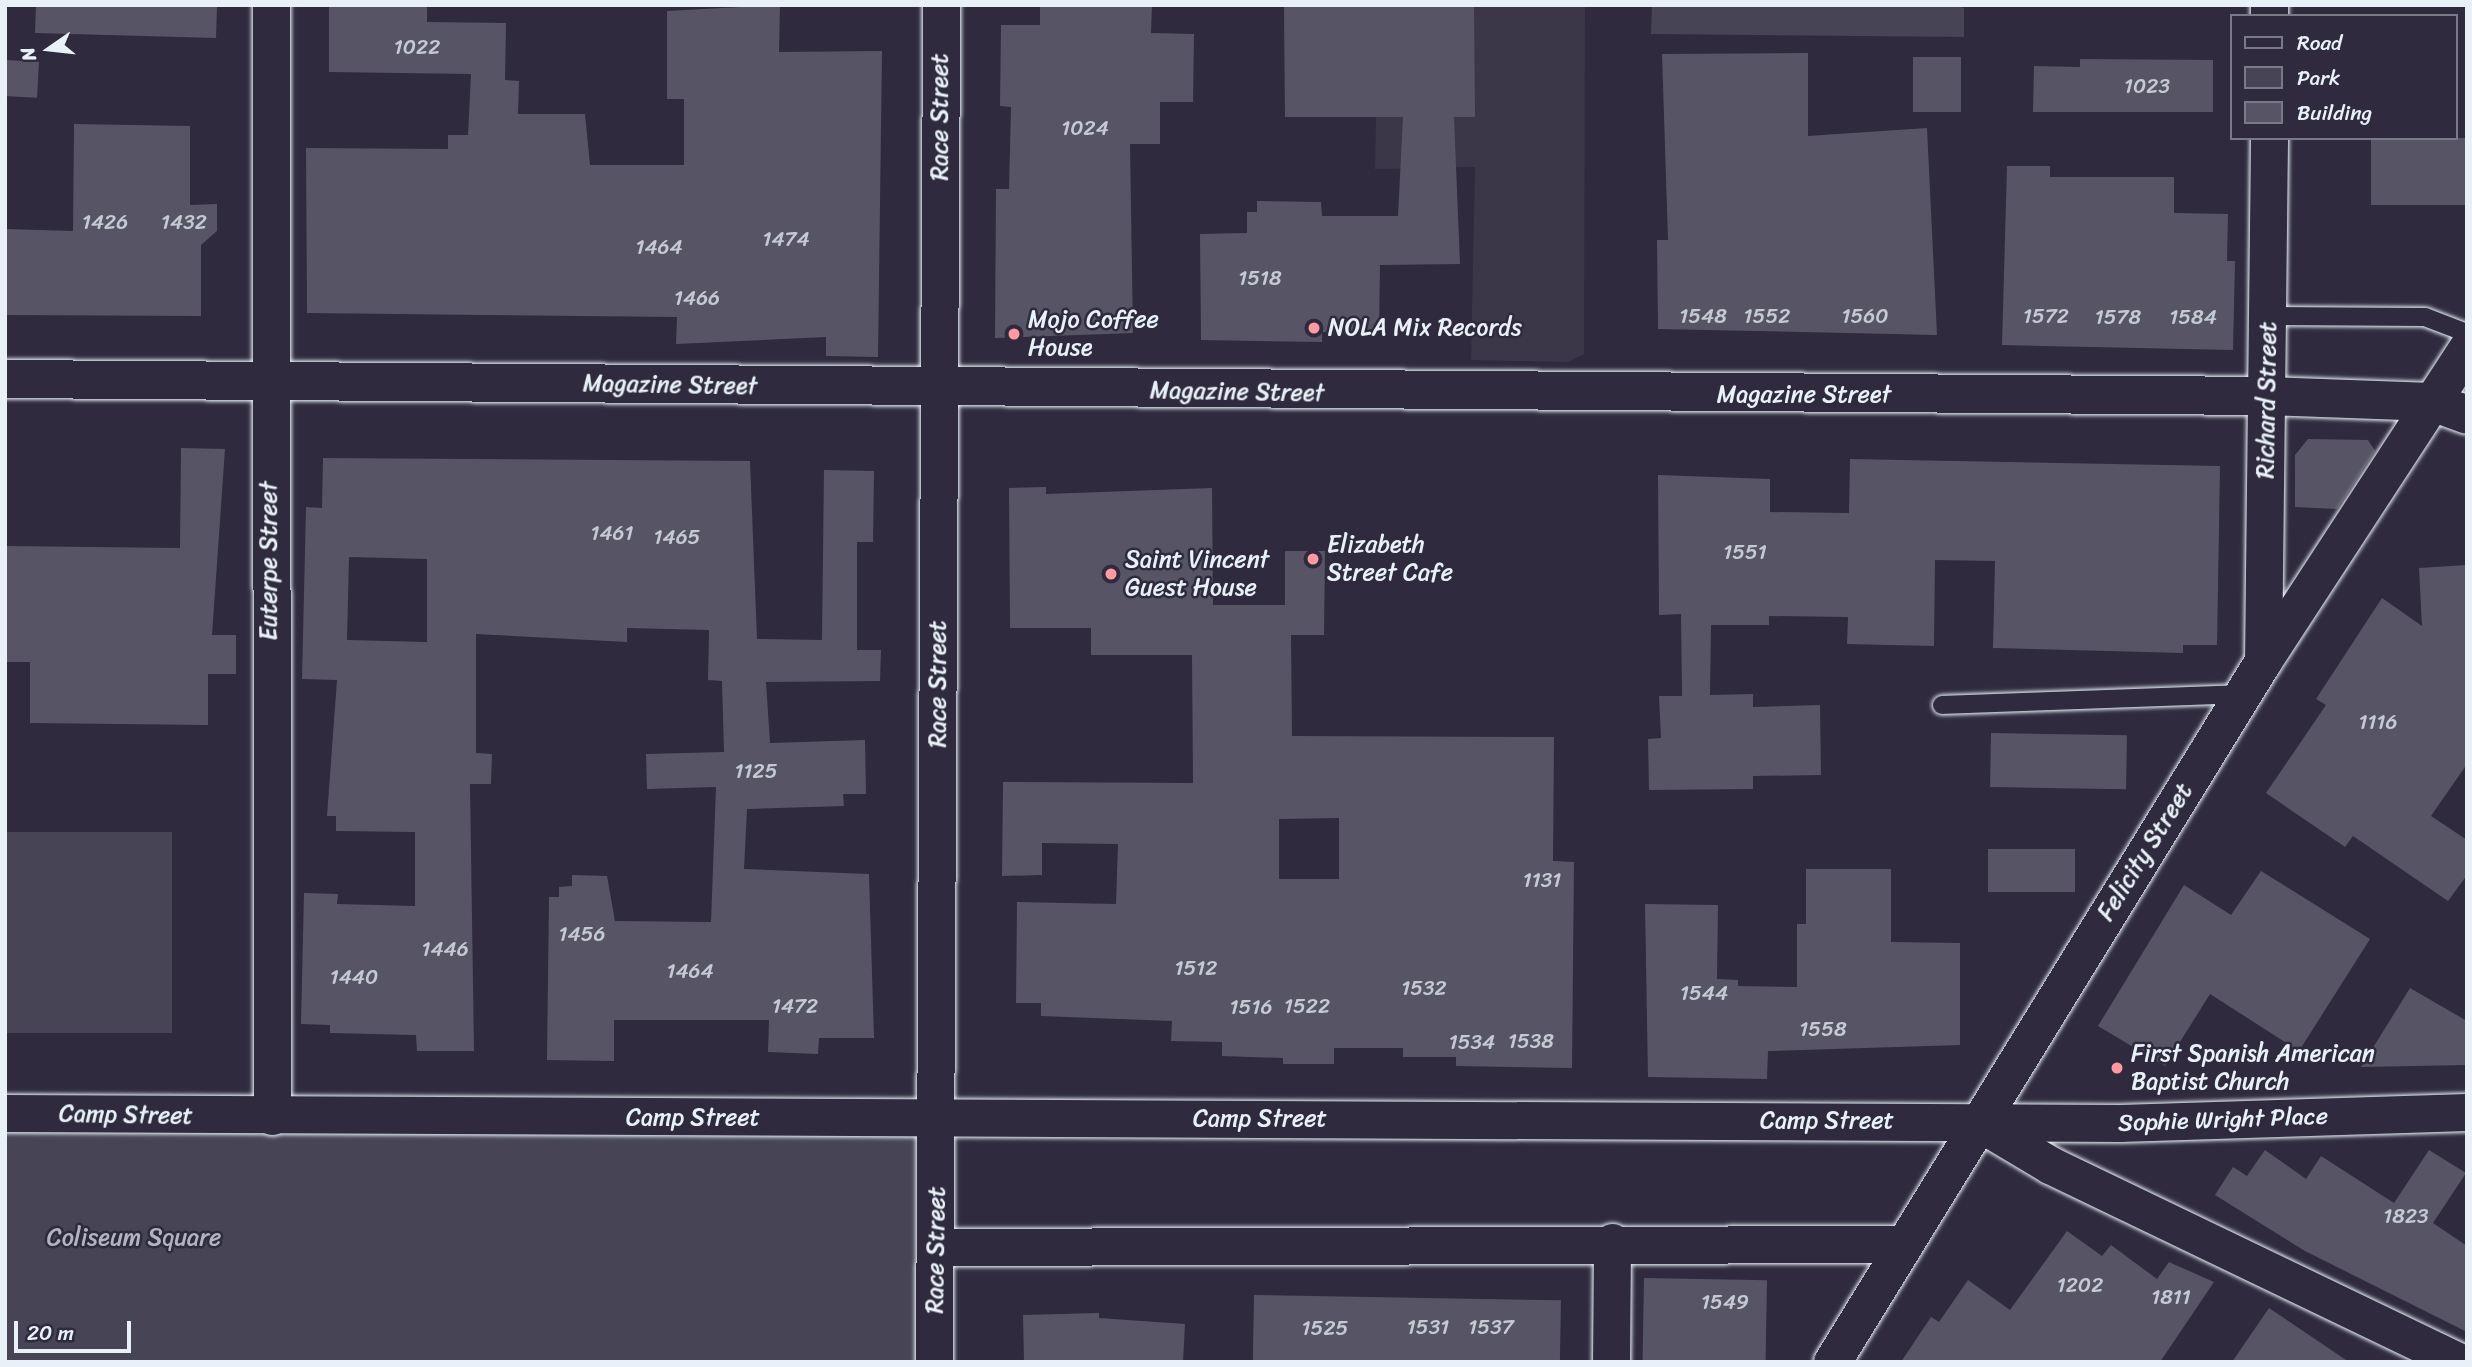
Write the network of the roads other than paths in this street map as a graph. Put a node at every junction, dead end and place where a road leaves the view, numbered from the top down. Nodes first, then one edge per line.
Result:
1 (271, 5) edge
2 (941, 5) edge
3 (2269, 140) edge
4 (2268, 316) junction
5 (2467, 333) edge
6 (2467, 348) edge
7 (5, 379) edge
8 (268, 380) junction
9 (938, 387) junction
10 (2267, 396) junction
11 (2455, 406) edge
12 (2263, 661) junction
13 (2243, 694) junction
14 (1942, 705) dead end
15 (2467, 1112) edge
16 (5, 1113) edge
17 (272, 1116) junction
18 (938, 1118) junction
19 (1978, 1122) junction
20 (1612, 1242) junction
21 (1904, 1244) junction
22 (936, 1247) junction
23 (934, 1362) edge
24 (1611, 1362) edge
25 (1832, 1362) edge
26 (2459, 1362) edge

1 - 8 street, Euterpe Street
2 - 9 street, Race Street
3 - 4 street, Richard Street
4 - 5 lane
4 - 10 street, Richard Street
6 - 11 street, Felicity Street
7 - 8 street, Magazine Street
8 - 9 street, Magazine Street
8 - 17 street, Euterpe Street
9 - 10 street, Magazine Street
9 - 18 street, Race Street
10 - 11 street, Magazine Street
10 - 12 street, Richard Street
11 - 12 street, Felicity Street
12 - 13 street, Felicity Street
13 - 14 lane
13 - 19 street, Felicity Street
15 - 19 street, Sophie Wright Place
16 - 17 street, Camp Street
17 - 18 street, Camp Street
18 - 19 street, Camp Street
18 - 22 street, Race Street
19 - 21 street, Felicity Street
19 - 26 street
20 - 21 street
20 - 22 street
20 - 24 street
21 - 25 street, Felicity Street
22 - 23 street, Race Street

